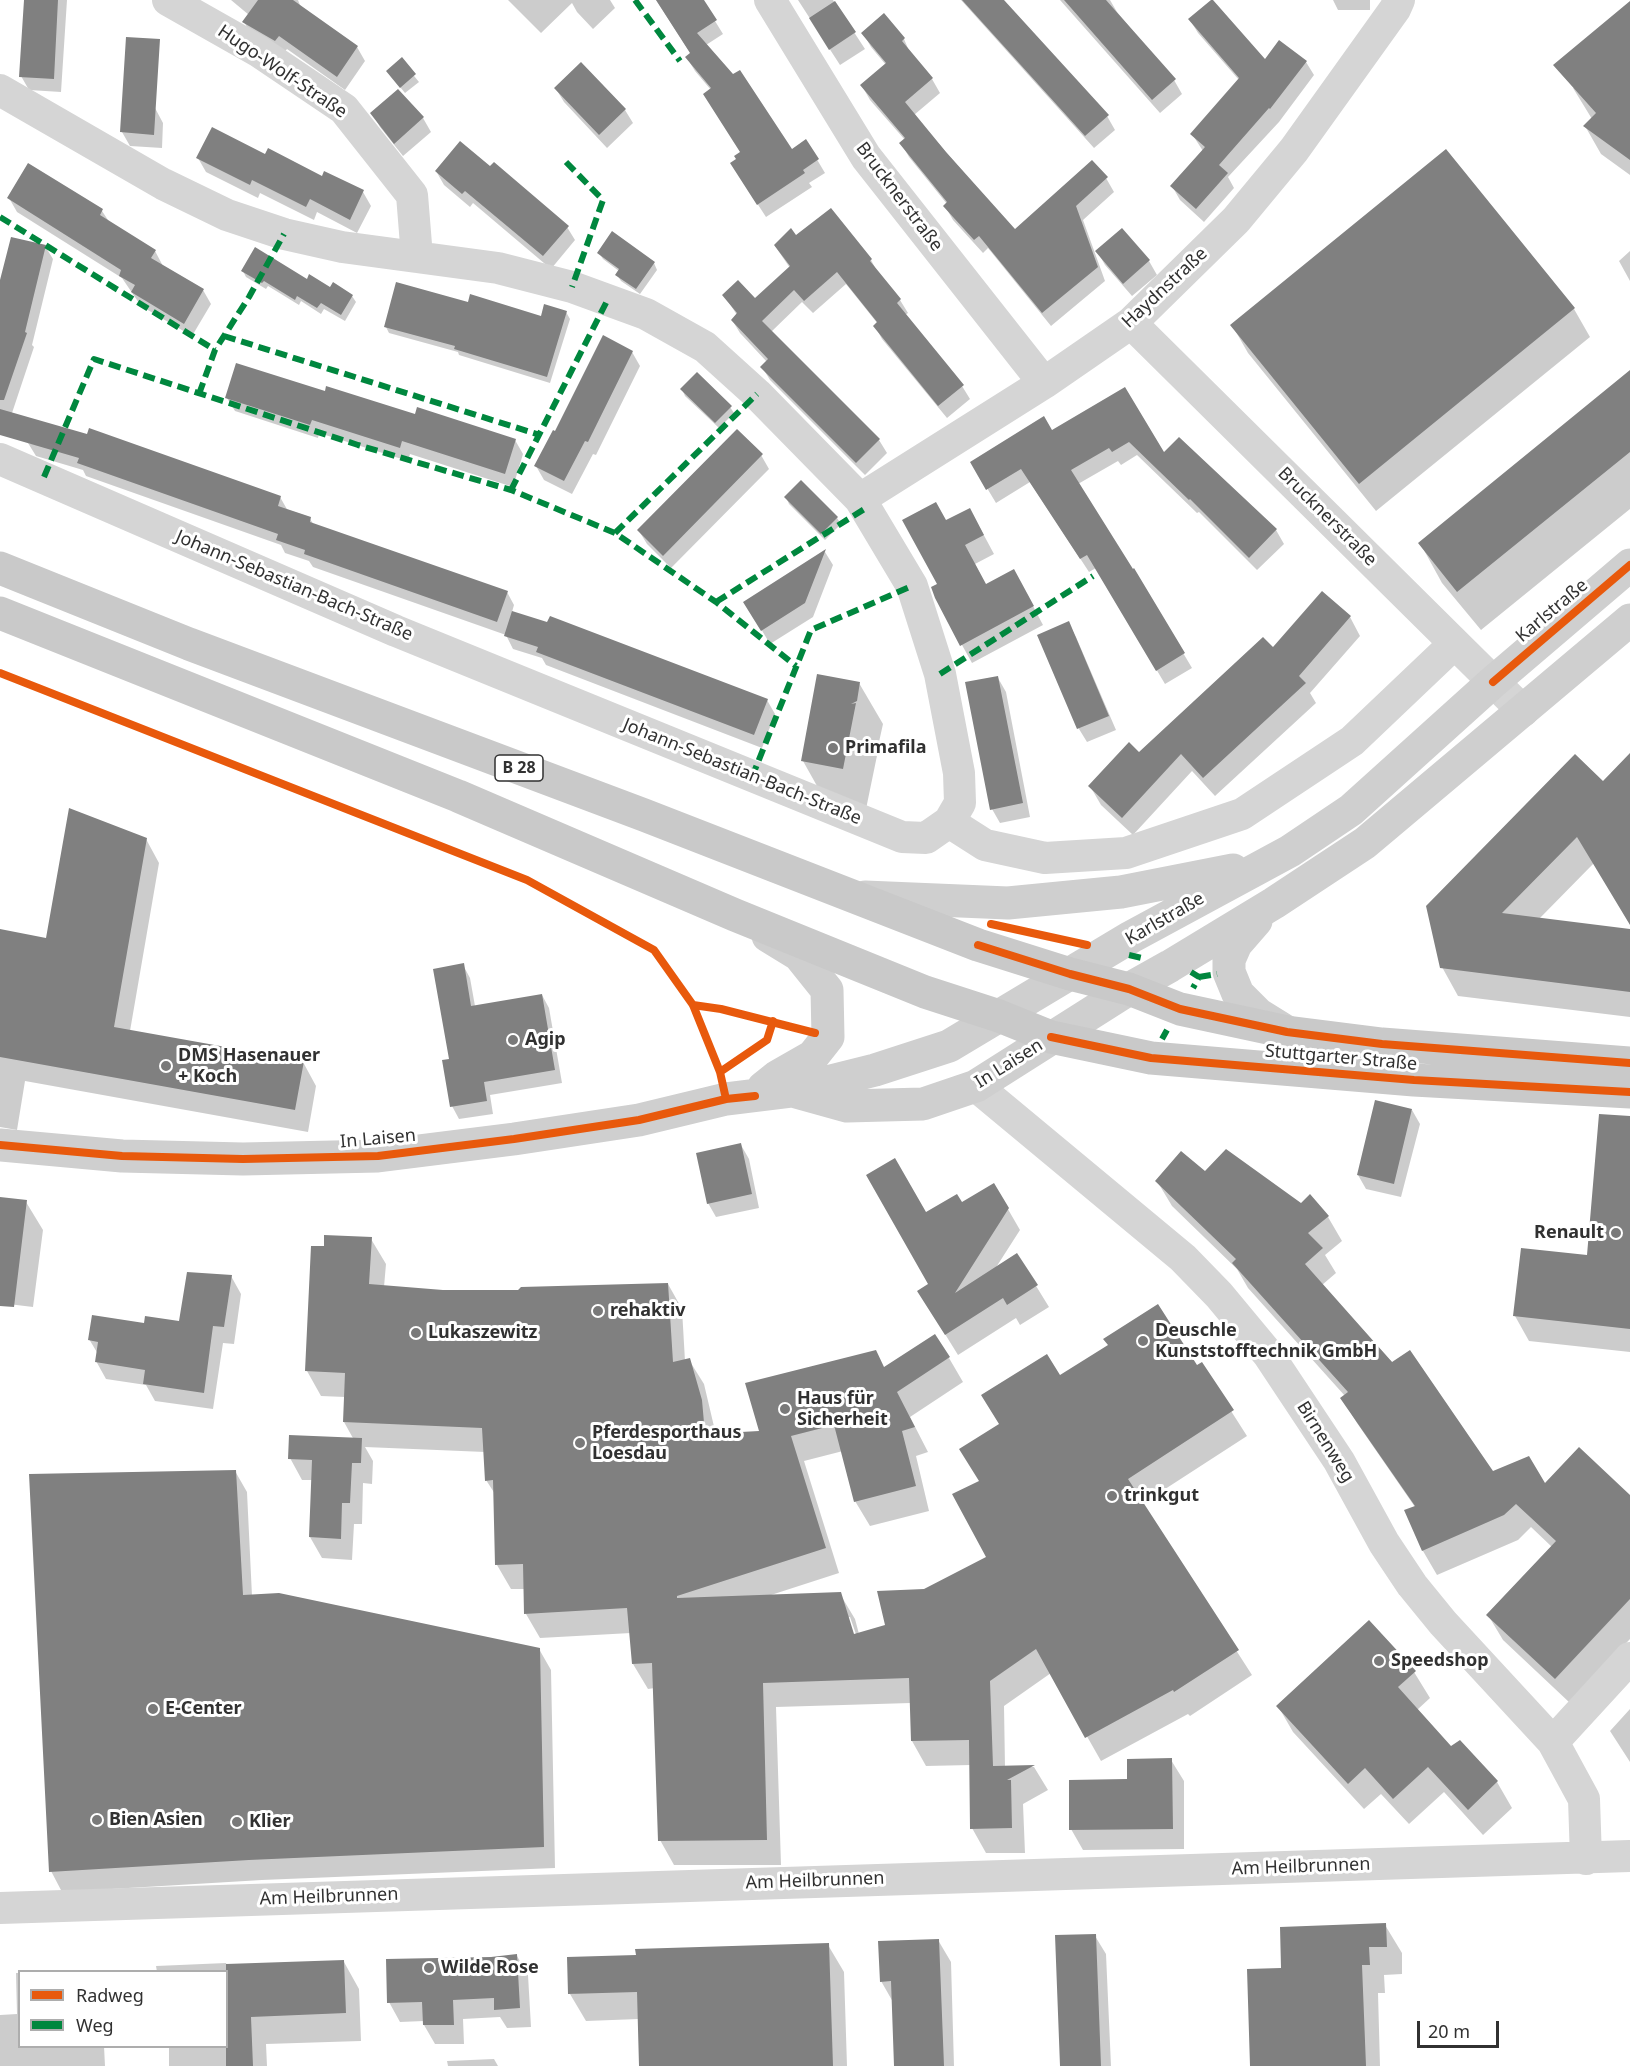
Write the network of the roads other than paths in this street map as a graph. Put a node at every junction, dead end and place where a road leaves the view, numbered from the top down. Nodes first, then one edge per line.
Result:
1 (168, 0) edge
2 (770, 0) edge
3 (1399, 0) edge
4 (0, 90) edge
5 (417, 257) junction
6 (1131, 323) junction
7 (1044, 383) junction
8 (0, 459) edge
9 (860, 499) junction
10 (1630, 565) edge
11 (0, 568) edge
12 (0, 613) edge
13 (1630, 620) edge
14 (1454, 644) junction
15 (1493, 681) junction
16 (1523, 711) junction
17 (949, 822) junction
18 (1262, 865) junction
19 (848, 896) junction
20 (1274, 903) junction
21 (735, 915) junction
22 (1057, 982) junction
23 (1128, 989) junction
24 (999, 1016) junction
25 (1084, 1017) junction
26 (1287, 1032) junction
27 (1052, 1037) junction
28 (1105, 1049) junction
29 (1630, 1063) edge
30 (976, 1086) junction
31 (791, 1091) junction
32 (1630, 1092) edge
33 (755, 1096) junction
34 (0, 1145) edge
35 (1630, 1658) edge
36 (1553, 1742) junction
37 (1630, 1856) edge
38 (1586, 1859) junction
39 (0, 1908) edge

1 - 5 street, Hugo-Wolf-Straße
2 - 7 street, Brucknerstraße
3 - 6 street, Haydnstraße
4 - 5 street
5 - 9 street
6 - 7 street, Haydnstraße
6 - 14 street, Brucknerstraße
7 - 9 street, Haydnstraße
8 - 17 street, Johann-Sebastian-Bach-Straße
9 - 17 street
10 - 15 main road, Karlstraße
11 - 19 main road, B 28
12 - 21 main road, Stuttgarter Straße
13 - 16 main road
14 - 15 street, Brucknerstraße
14 - 17 street
15 - 16 street, Brucknerstraße
15 - 18 main road, Karlstraße
16 - 20 main road
18 - 19 main road
18 - 22 main road, Karlstraße
19 - 22 main road, B 28
20 - 23 main road
20 - 26 main road
21 - 24 main road, Stuttgarter Straße
21 - 33 main road
22 - 23 main road, B 28
22 - 24 main road, Karlstraße
22 - 25 main road
22 - 27 main road
23 - 25 main road
23 - 26 main road, Stuttgarter Straße / B 28
24 - 27 main road, Stuttgarter Straße
24 - 31 main road, In Laisen
25 - 27 main road
25 - 28 main road
26 - 29 main road, Stuttgarter Straße / B 28
27 - 28 main road, Stuttgarter Straße
27 - 30 main road, In Laisen
28 - 32 main road, Stuttgarter Straße
30 - 31 main road, In Laisen
30 - 36 street, Birnenweg
31 - 33 main road, In Laisen
33 - 34 main road, In Laisen
35 - 36 street
36 - 38 street, Birnenweg
37 - 38 street, Am Heilbrunnen
38 - 39 street, Am Heilbrunnen

